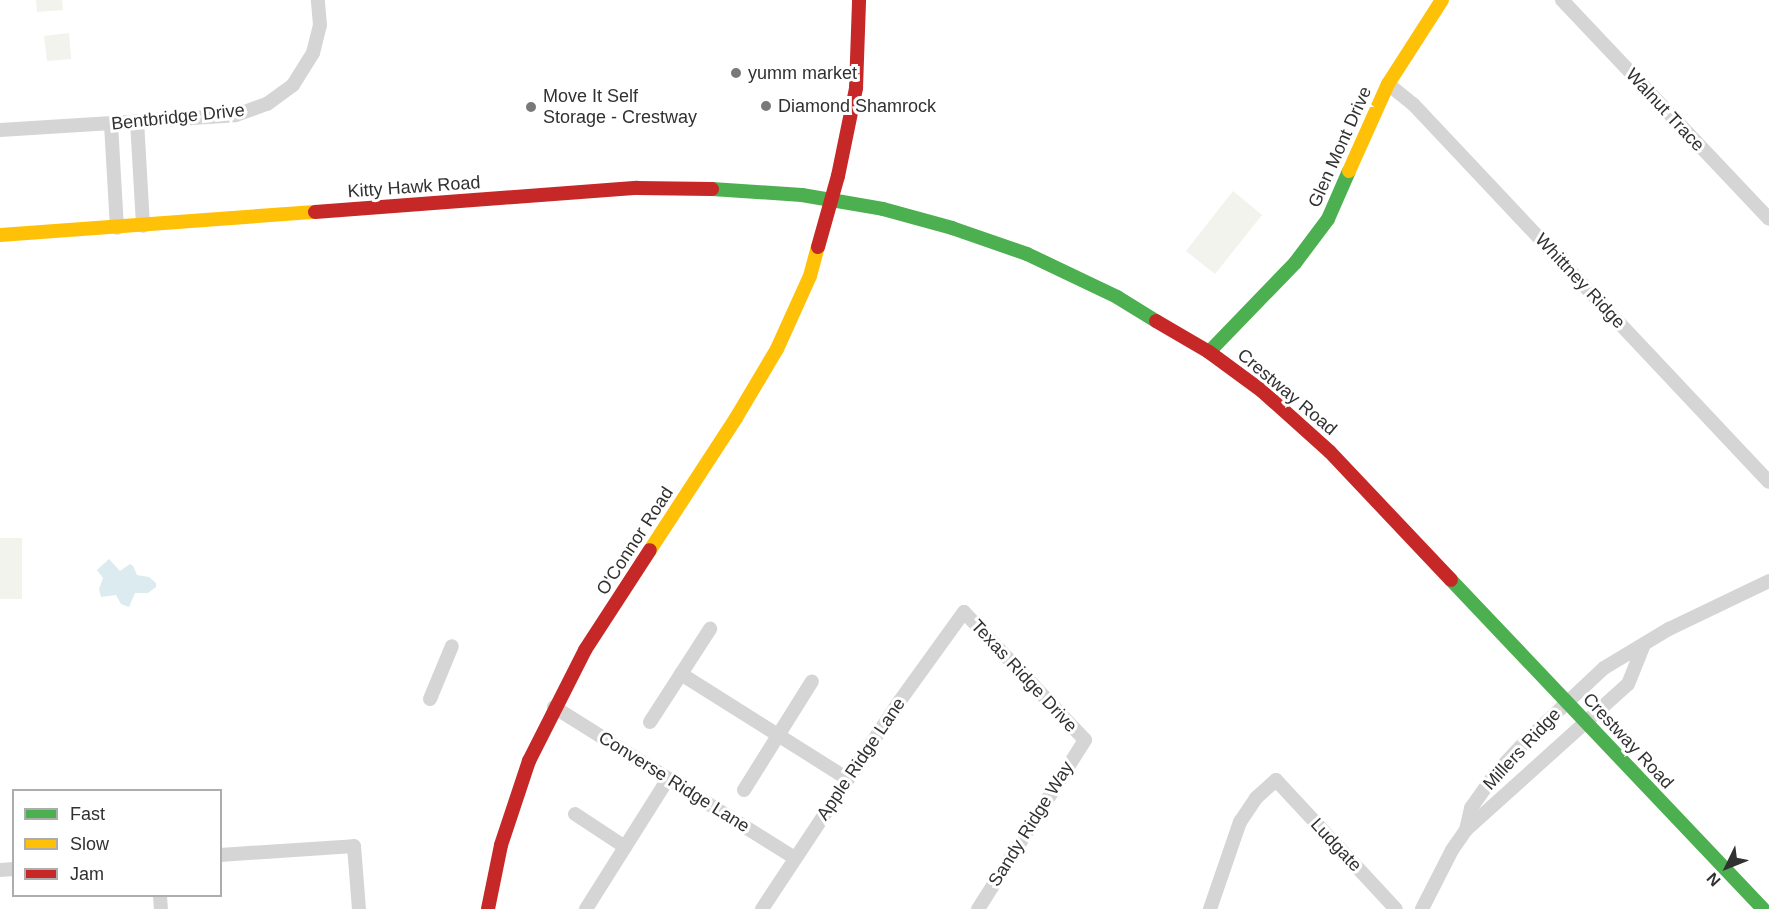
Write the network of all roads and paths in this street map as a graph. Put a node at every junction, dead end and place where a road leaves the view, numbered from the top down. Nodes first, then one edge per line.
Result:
1 (318, 0) edge
2 (860, 0) edge
3 (1442, 0) edge
4 (1562, 0) edge
5 (1388, 84) junction
6 (137, 121) junction
7 (111, 124) junction
8 (0, 130) edge
9 (831, 201) junction
10 (1769, 219) edge
11 (143, 226) junction
12 (117, 228) junction
13 (0, 234) edge
14 (1209, 352) junction
15 (1769, 483) edge
16 (1767, 585) edge
17 (964, 612) joint
18 (710, 629) dead end
19 (452, 646) dead end
20 (1643, 647) junction
21 (681, 674) junction
22 (812, 681) dead end
23 (430, 699) dead end
24 (1566, 702) junction
25 (554, 707) junction
26 (650, 722) dead end
27 (1586, 723) junction
28 (778, 735) junction
29 (1085, 740) joint
30 (1516, 750) junction
31 (1535, 770) junction
32 (668, 779) junction
33 (848, 779) junction
34 (744, 790) dead end
35 (575, 814) dead end
36 (1466, 830) junction
37 (625, 847) junction
38 (222, 855) edge
39 (795, 858) junction
40 (359, 909) edge
41 (488, 909) edge
42 (586, 909) edge
43 (762, 909) edge
44 (978, 909) edge
45 (1210, 909) edge
46 (1396, 909) edge
47 (1422, 909) edge
48 (1763, 909) edge

1 - 6 street, Bentbridge Drive
2 - 9 main road
3 - 5 main road, Glen Mont Drive
4 - 10 street, Walnut Trace
5 - 14 main road, Glen Mont Drive
5 - 15 street, Whittney Ridge
6 - 7 street, Bentbridge Drive
6 - 11 street
7 - 8 street, Bentbridge Drive
7 - 12 street
9 - 11 main road, Kitty Hawk Road
9 - 14 main road, Crestway Road
9 - 25 main road, O'Connor Road
11 - 12 main road, Kitty Hawk Road
12 - 13 main road, Kitty Hawk Road
14 - 24 main road, Crestway Road
16 - 20 street, Millers Ridge
17 - 29 street, Texas Ridge Drive
17 - 33 street, Apple Ridge Lane
18 - 21 street
19 - 23 street
20 - 24 street, Millers Ridge
20 - 27 street, Millers Ridge
21 - 26 street
21 - 28 street
22 - 28 street
24 - 27 main road, Crestway Road
24 - 30 street, Millers Ridge
25 - 32 street, Converse Ridge Lane
25 - 41 main road, O'Connor Road
27 - 31 street, Millers Ridge
27 - 48 main road, Crestway Road
28 - 33 street
28 - 34 street
29 - 44 street, Sandy Ridge Way
30 - 31 street
30 - 36 street, Millers Ridge
31 - 36 street, Millers Ridge
32 - 37 street
32 - 39 street, Converse Ridge Lane
33 - 39 street, Apple Ridge Lane
35 - 37 street
36 - 47 street, Millers Ridge
37 - 42 street
38 - 40 street
39 - 43 street, Apple Ridge Lane
45 - 46 street, Ludgate

